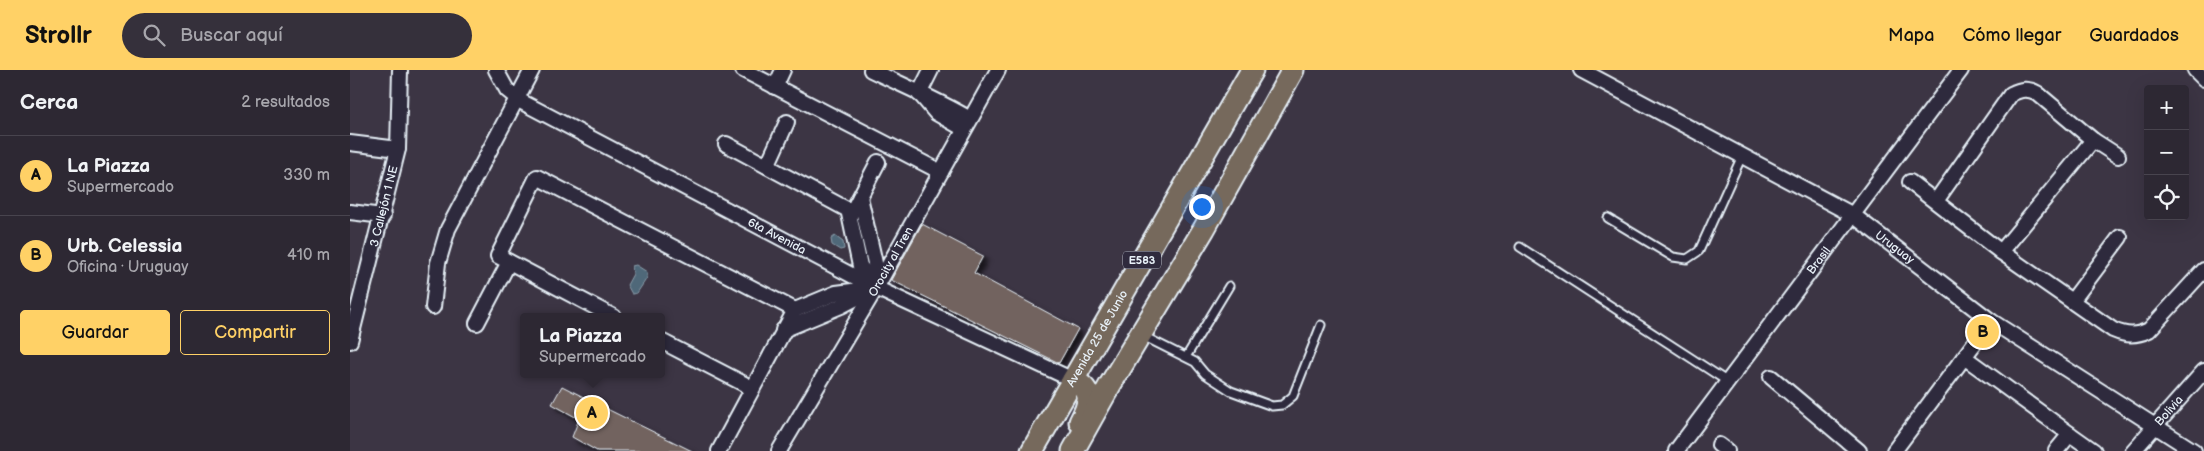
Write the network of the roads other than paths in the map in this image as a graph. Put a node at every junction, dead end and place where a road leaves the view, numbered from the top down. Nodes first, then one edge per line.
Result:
1 (400, 70) edge
2 (496, 70) edge
3 (532, 70) edge
4 (743, 70) edge
5 (783, 70) edge
6 (871, 70) edge
7 (931, 70) edge
8 (998, 70) edge
9 (1252, 70) edge
10 (1293, 70) edge
11 (1581, 70) edge
12 (1961, 70) edge
13 (2195, 70) edge
14 (2204, 78) edge
15 (775, 87) junction
16 (919, 94) junction
17 (516, 97) junction
18 (787, 122) dead end
19 (967, 124) junction
20 (2092, 140) junction
21 (350, 142) edge
22 (726, 144) dead end
23 (398, 150) junction
24 (1742, 156) junction
25 (2118, 156) dead end
26 (878, 162) dead end
27 (767, 166) junction
28 (941, 172) junction
29 (1910, 182) dead end
30 (860, 197) junction
31 (1936, 201) junction
32 (848, 209) junction
33 (350, 212) edge
34 (1852, 215) junction
35 (383, 216) junction
36 (1608, 218) dead end
37 (2120, 237) dead end
38 (1520, 247) dead end
39 (2001, 252) junction
40 (509, 262) junction
41 (2204, 270) edge
42 (1229, 286) dead end
43 (876, 288) junction
44 (356, 296) edge
45 (2072, 301) junction
46 (433, 307) dead end
47 (795, 310) junction
48 (606, 313) edge
49 (1991, 321) junction
50 (477, 323) dead end
51 (1321, 325) dead end
52 (783, 330) junction
53 (1140, 335) junction
54 (350, 341) edge
55 (665, 343) edge
56 (1186, 357) junction
57 (1964, 357) junction
58 (2204, 371) edge
59 (1771, 376) dead end
60 (1073, 380) junction
61 (1728, 382) junction
62 (752, 388) junction
63 (2156, 425) junction
64 (2070, 434) junction
65 (719, 451) edge
66 (779, 451) edge
67 (1032, 451) edge
68 (1066, 451) edge
69 (1073, 451) edge
70 (1676, 451) edge
71 (1859, 451) edge
72 (1894, 451) edge
73 (2056, 451) edge
74 (2094, 451) edge
75 (2133, 451) edge
76 (2194, 451) edge

1 - 23 street, 3 Callejón 1 NE
2 - 17 street, 6ta Avenida
3 - 17 street
4 - 15 street
5 - 15 street
6 - 16 street
7 - 16 street
8 - 19 street, Orocity al Tren
9 - 60 main road, Avenida 25 de Junio / E583
10 - 53 main road, E583
11 - 24 street, Uruguay
12 - 34 street, Brasil
13 - 14 street
15 - 28 street
16 - 19 street
17 - 43 street, 6ta Avenida
17 - 46 street
18 - 27 street
19 - 28 street, Orocity al Tren
20 - 25 street
20 - 31 street
20 - 39 street
21 - 23 street
22 - 27 street
23 - 35 street, 3 Callejón 1 NE
24 - 34 street, Uruguay
24 - 36 lane
26 - 30 street
27 - 32 street
28 - 43 street, Orocity al Tren
29 - 31 street
30 - 32 street
30 - 43 street
31 - 39 street
32 - 43 street
33 - 35 street
34 - 49 street, Uruguay
34 - 61 street, Brasil
35 - 44 street, 3 Callejón 1 NE
37 - 45 street
38 - 61 lane
39 - 45 street
40 - 47 street
40 - 48 street
40 - 50 street
41 - 45 street
42 - 56 lane
43 - 47 street
43 - 52 street
43 - 60 street, 6ta Avenida
43 - 66 street, Orocity al Tren
44 - 54 street, 3 Callejón 1 NE
47 - 52 street
49 - 57 street
49 - 63 street, Uruguay
51 - 56 lane
52 - 62 street
53 - 56 lane
53 - 69 main road, E583
55 - 62 street
57 - 64 street
57 - 72 street
58 - 63 street, Bolivia
59 - 71 street
60 - 67 main road, Avenida 25 de Junio / E583
60 - 68 main road
61 - 70 street, Brasil
62 - 65 street
63 - 75 street, Bolivia
63 - 76 street, Uruguay
64 - 73 street
64 - 74 street

